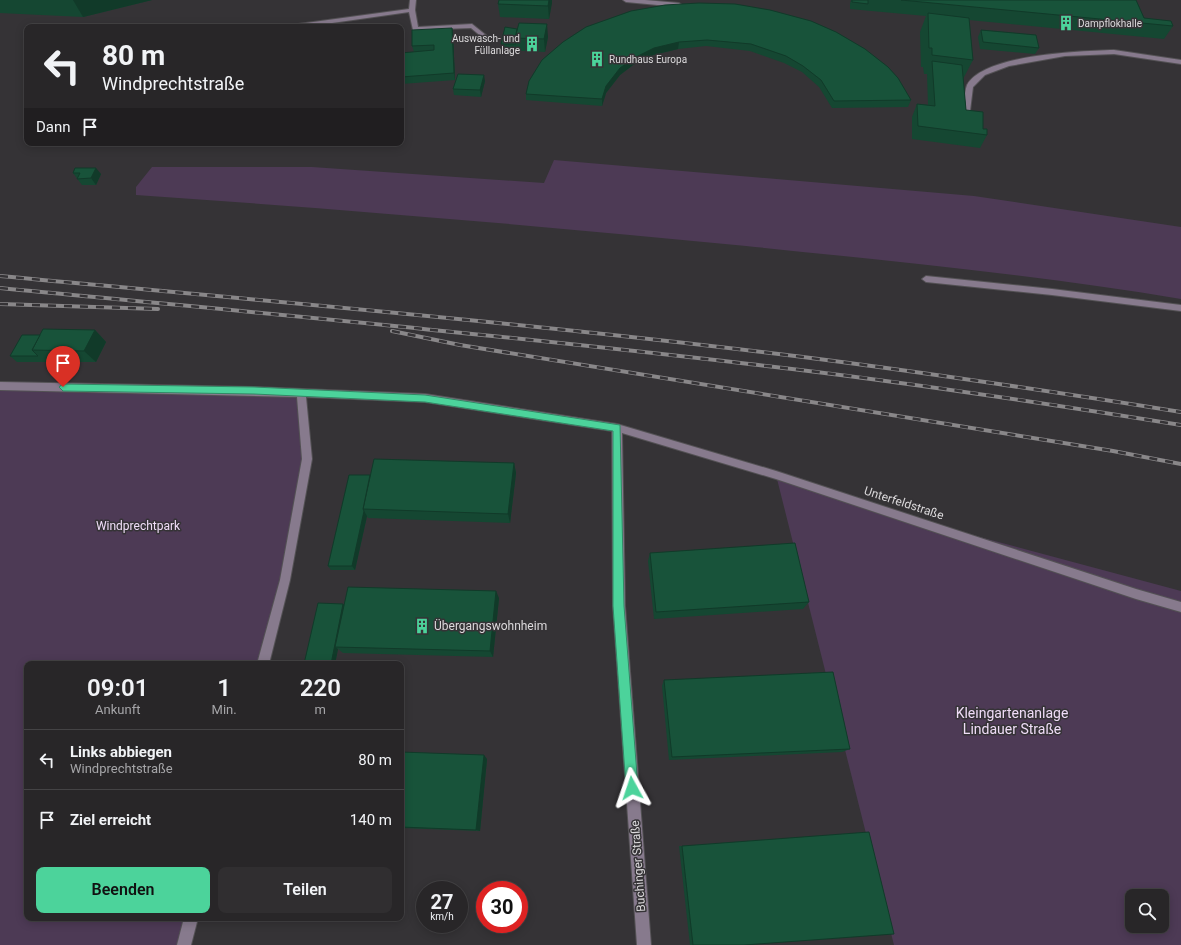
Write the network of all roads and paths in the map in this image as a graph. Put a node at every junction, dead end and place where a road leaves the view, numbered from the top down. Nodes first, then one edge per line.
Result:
1 (413, 0) edge
2 (626, 0) edge
3 (679, 5) edge
4 (412, 10) junction
5 (312, 24) edge
6 (484, 36) dead end
7 (1181, 62) edge
8 (966, 119) edge
9 (926, 279) dead end
10 (1181, 308) edge
11 (0, 386) edge
12 (301, 393) junction
13 (617, 428) junction
14 (1181, 607) edge
15 (264, 661) edge
16 (191, 921) edge
17 (184, 945) edge
18 (644, 945) edge

1 - 4 street
2 - 3 street
4 - 5 street
4 - 6 street
7 - 8 street
9 - 10 street
11 - 12 street, Unterfeldstraße
12 - 13 street, Unterfeldstraße
12 - 15 street
13 - 14 street, Unterfeldstraße
13 - 18 street, Buchinger Straße
16 - 17 street

